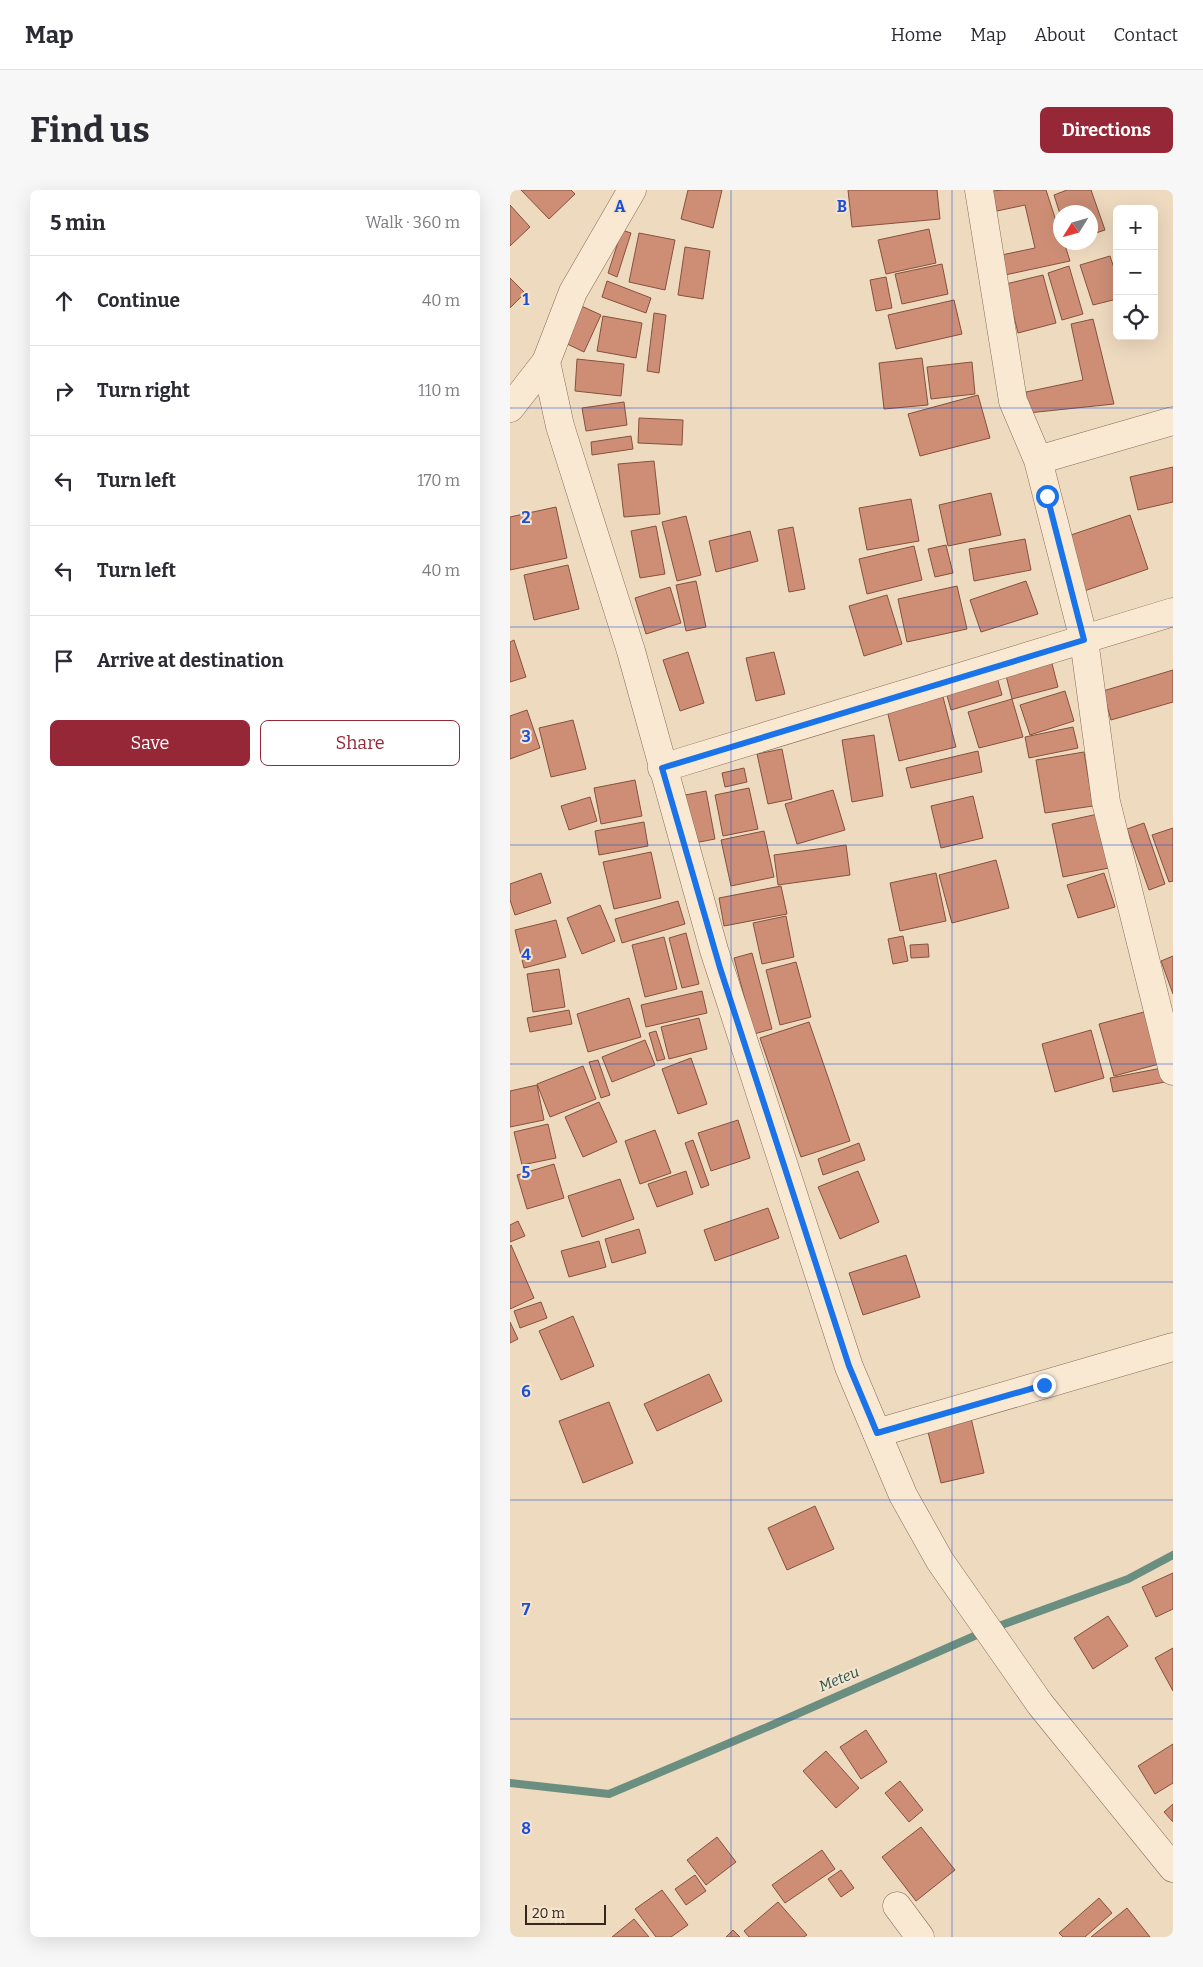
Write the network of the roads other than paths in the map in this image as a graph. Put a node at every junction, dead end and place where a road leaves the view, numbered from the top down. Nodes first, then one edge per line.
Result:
1 (632, 190) edge
2 (979, 190) edge
3 (546, 362) junction
4 (510, 408) edge
5 (1173, 421) edge
6 (1038, 460) junction
7 (1173, 612) edge
8 (1084, 640) junction
9 (662, 768) junction
10 (1173, 1071) edge
11 (1173, 1347) edge
12 (877, 1433) junction
13 (1173, 1868) edge
14 (897, 1906) dead end
15 (920, 1937) edge

1 - 3 street
2 - 6 street
3 - 4 street
3 - 9 street
5 - 6 street
6 - 8 street
7 - 8 street
8 - 9 street
8 - 10 street
9 - 12 street
11 - 12 street
12 - 13 street
14 - 15 street

